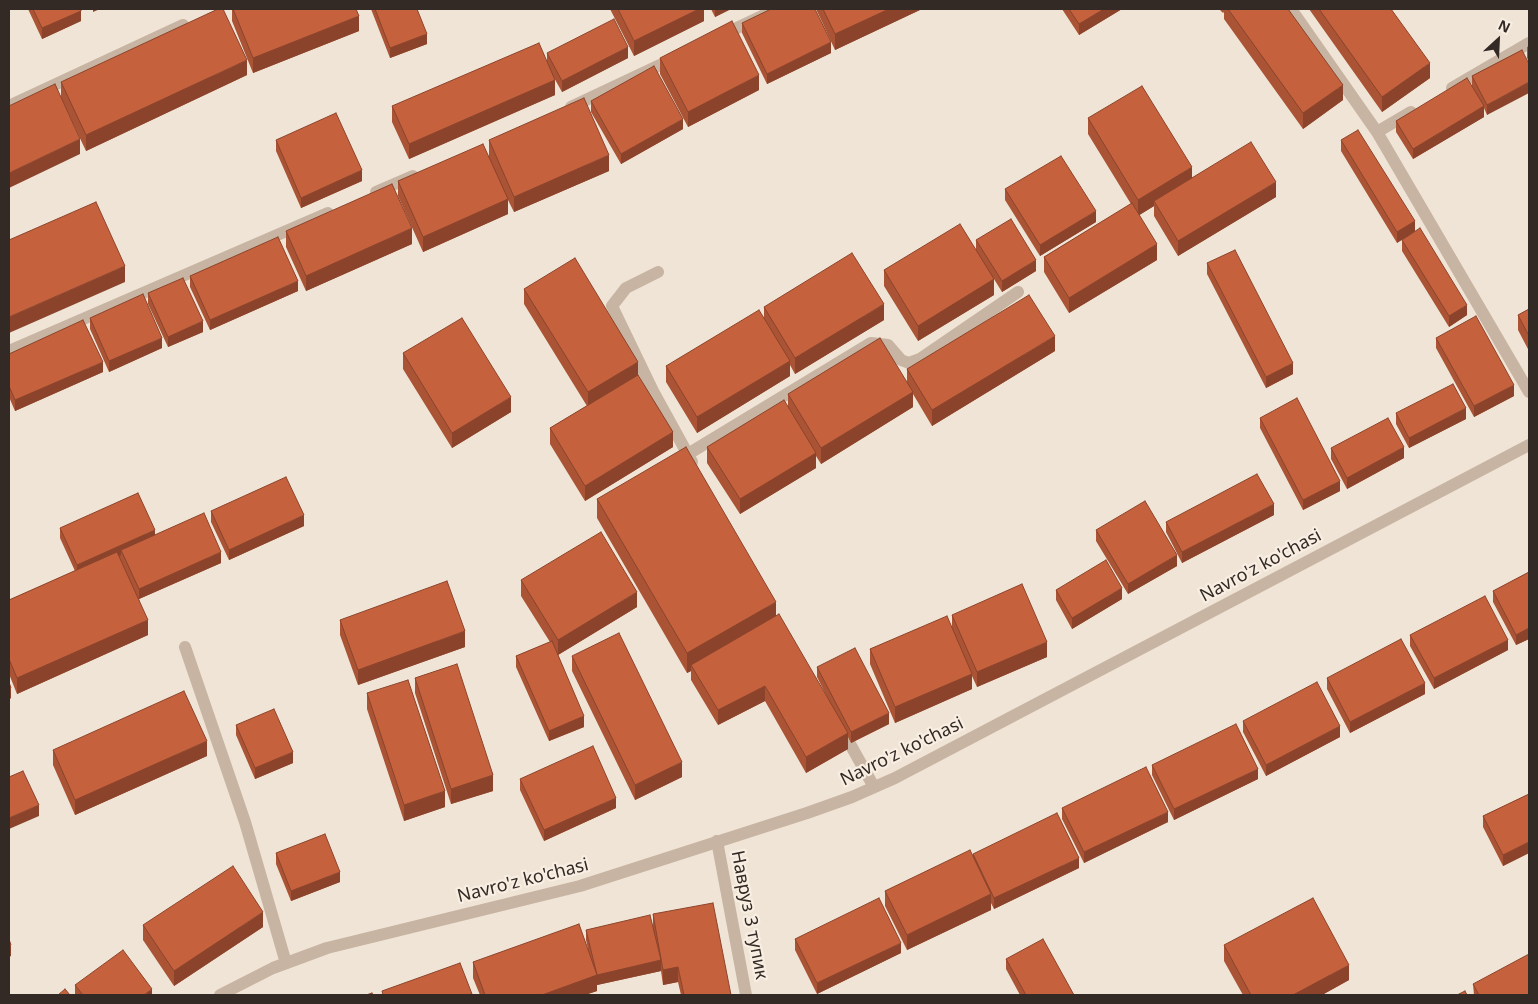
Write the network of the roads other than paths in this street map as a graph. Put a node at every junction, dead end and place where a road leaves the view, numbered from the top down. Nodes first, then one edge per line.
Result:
1 (777, 9) edge
2 (1291, 9) edge
3 (196, 20) edge
4 (707, 42) edge
5 (1529, 43) edge
6 (690, 50) edge
7 (1445, 93) edge
8 (9, 106) edge
9 (1419, 108) edge
10 (559, 113) edge
11 (1377, 132) junction
12 (421, 172) edge
13 (366, 196) edge
14 (339, 208) edge
15 (658, 272) dead end
16 (1018, 292) dead end
17 (9, 351) edge
18 (1529, 392) edge
19 (1529, 445) edge
20 (688, 454) junction
21 (698, 472) edge
22 (186, 646) dead end
23 (831, 711) edge
24 (874, 787) junction
25 (717, 841) junction
26 (286, 963) junction
27 (220, 995) edge
28 (746, 995) edge

1 - 4 street
2 - 11 street
3 - 8 street
5 - 7 street
6 - 10 street
9 - 11 street
11 - 18 street
12 - 13 street
14 - 17 street
15 - 20 street
16 - 20 street
19 - 24 street, Navro'z ko'chasi
20 - 21 street
22 - 26 street
23 - 24 street
24 - 25 street, Navro'z ko'chasi
25 - 26 street, Navro'z ko'chasi
25 - 28 street, Навруз 3 тупик
26 - 27 street, Navro'z ko'chasi

